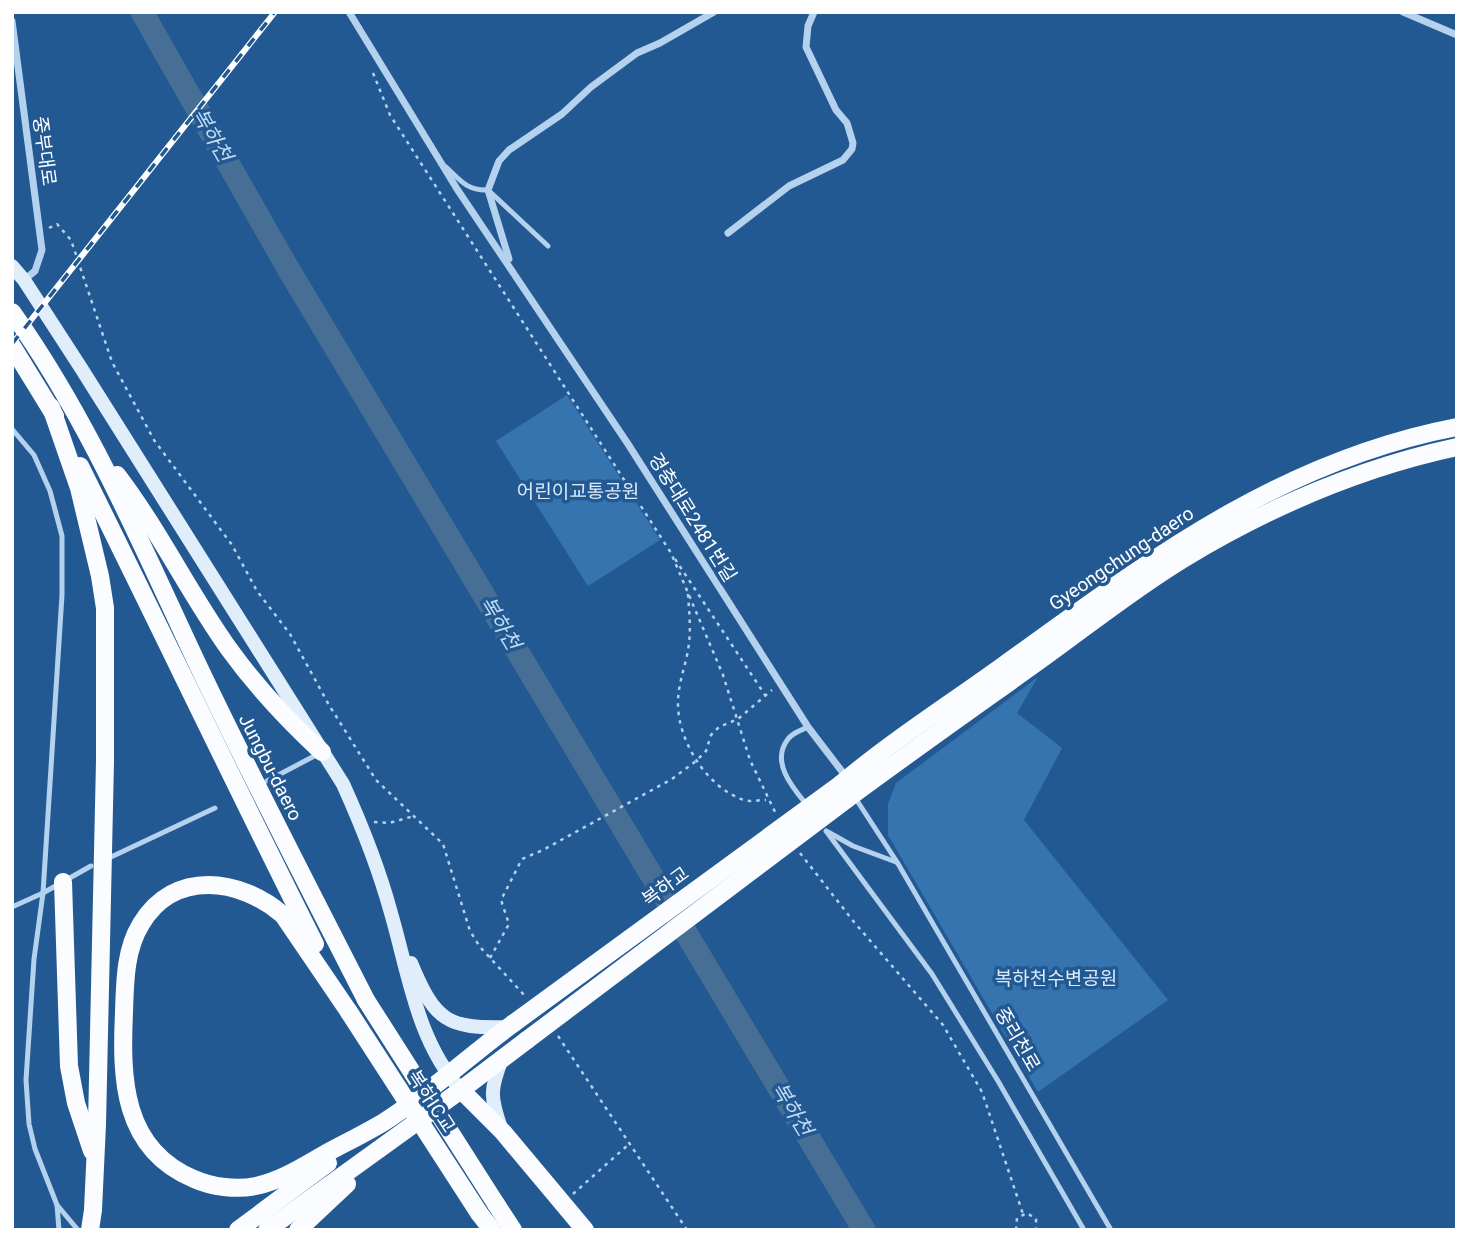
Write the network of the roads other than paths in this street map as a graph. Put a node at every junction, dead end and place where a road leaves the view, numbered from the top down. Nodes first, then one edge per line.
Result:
1 (349, 12) edge
2 (714, 12) edge
3 (814, 12) edge
4 (1403, 12) edge
5 (12, 21) edge
6 (1457, 35) edge
7 (439, 160) junction
8 (488, 190) junction
9 (728, 233) dead end
10 (548, 246) dead end
11 (12, 266) edge
12 (513, 270) junction
13 (24, 280) junction
14 (12, 312) edge
15 (12, 346) edge
16 (51, 407) junction
17 (1457, 427) edge
18 (12, 429) edge
19 (1457, 447) edge
20 (96, 449) junction
21 (808, 727) junction
22 (322, 752) junction
23 (267, 780) dead end
24 (847, 789) junction
25 (215, 808) dead end
26 (827, 831) junction
27 (111, 857) dead end
28 (897, 862) junction
29 (91, 866) dead end
30 (63, 882) junction
31 (43, 893) junction
32 (12, 907) edge
33 (391, 913) junction
34 (349, 1012) junction
35 (511, 1025) junction
36 (502, 1059) junction
37 (447, 1074) junction
38 (461, 1090) junction
39 (384, 1122) junction
40 (503, 1132) junction
41 (396, 1137) junction
42 (95, 1162) junction
43 (57, 1205) junction
44 (59, 1230) edge
45 (78, 1230) edge
46 (90, 1230) edge
47 (238, 1230) edge
48 (267, 1230) edge
49 (298, 1230) edge
50 (492, 1230) edge
51 (513, 1230) edge
52 (585, 1230) edge
53 (1084, 1230) edge
54 (1111, 1230) edge

1 - 7 street, 경충대로2481번길
2 - 8 street
3 - 9 street
4 - 6 street
5 - 13 street, 중부대로
7 - 8 lane, 경충대로2481번길
7 - 12 street, 경충대로2481번길
8 - 10 lane, 경충대로2481번길
8 - 12 street, 경충대로2481번길
11 - 13 street
12 - 21 street, 경충대로2481번길
13 - 22 street
14 - 20 main road, Jungbu-daero
15 - 16 main road, Jungbu-daero
16 - 34 main road, Jungbu-daero
16 - 42 main road
17 - 24 main road, Gyeongchung-daero
18 - 31 lane
19 - 24 main road, Gyeongchung-daero
20 - 22 main road
20 - 51 main road, Jungbu-daero, bridge
21 - 24 street, 경충대로2481번길
21 - 26 lane
22 - 23 lane
22 - 33 street
24 - 28 lane, 중리천로
24 - 35 main road, 복하교, bridge
24 - 36 main road, 복하교, bridge
25 - 27 lane
26 - 28 lane
26 - 53 lane
28 - 54 lane, 중리천로
29 - 30 lane
30 - 31 lane
30 - 42 main road
31 - 32 lane
31 - 43 lane
33 - 35 street
33 - 37 street
34 - 39 main road
34 - 50 main road, 복하IC교, bridge
35 - 37 main road, 복하교
36 - 38 main road, 복하교
36 - 40 street
37 - 38 street
37 - 39 main road, 복하교
38 - 40 main road
38 - 41 main road, 복하교
39 - 47 main road
40 - 52 main road
41 - 48 main road
41 - 49 main road
42 - 46 main road
43 - 44 lane
43 - 45 lane

